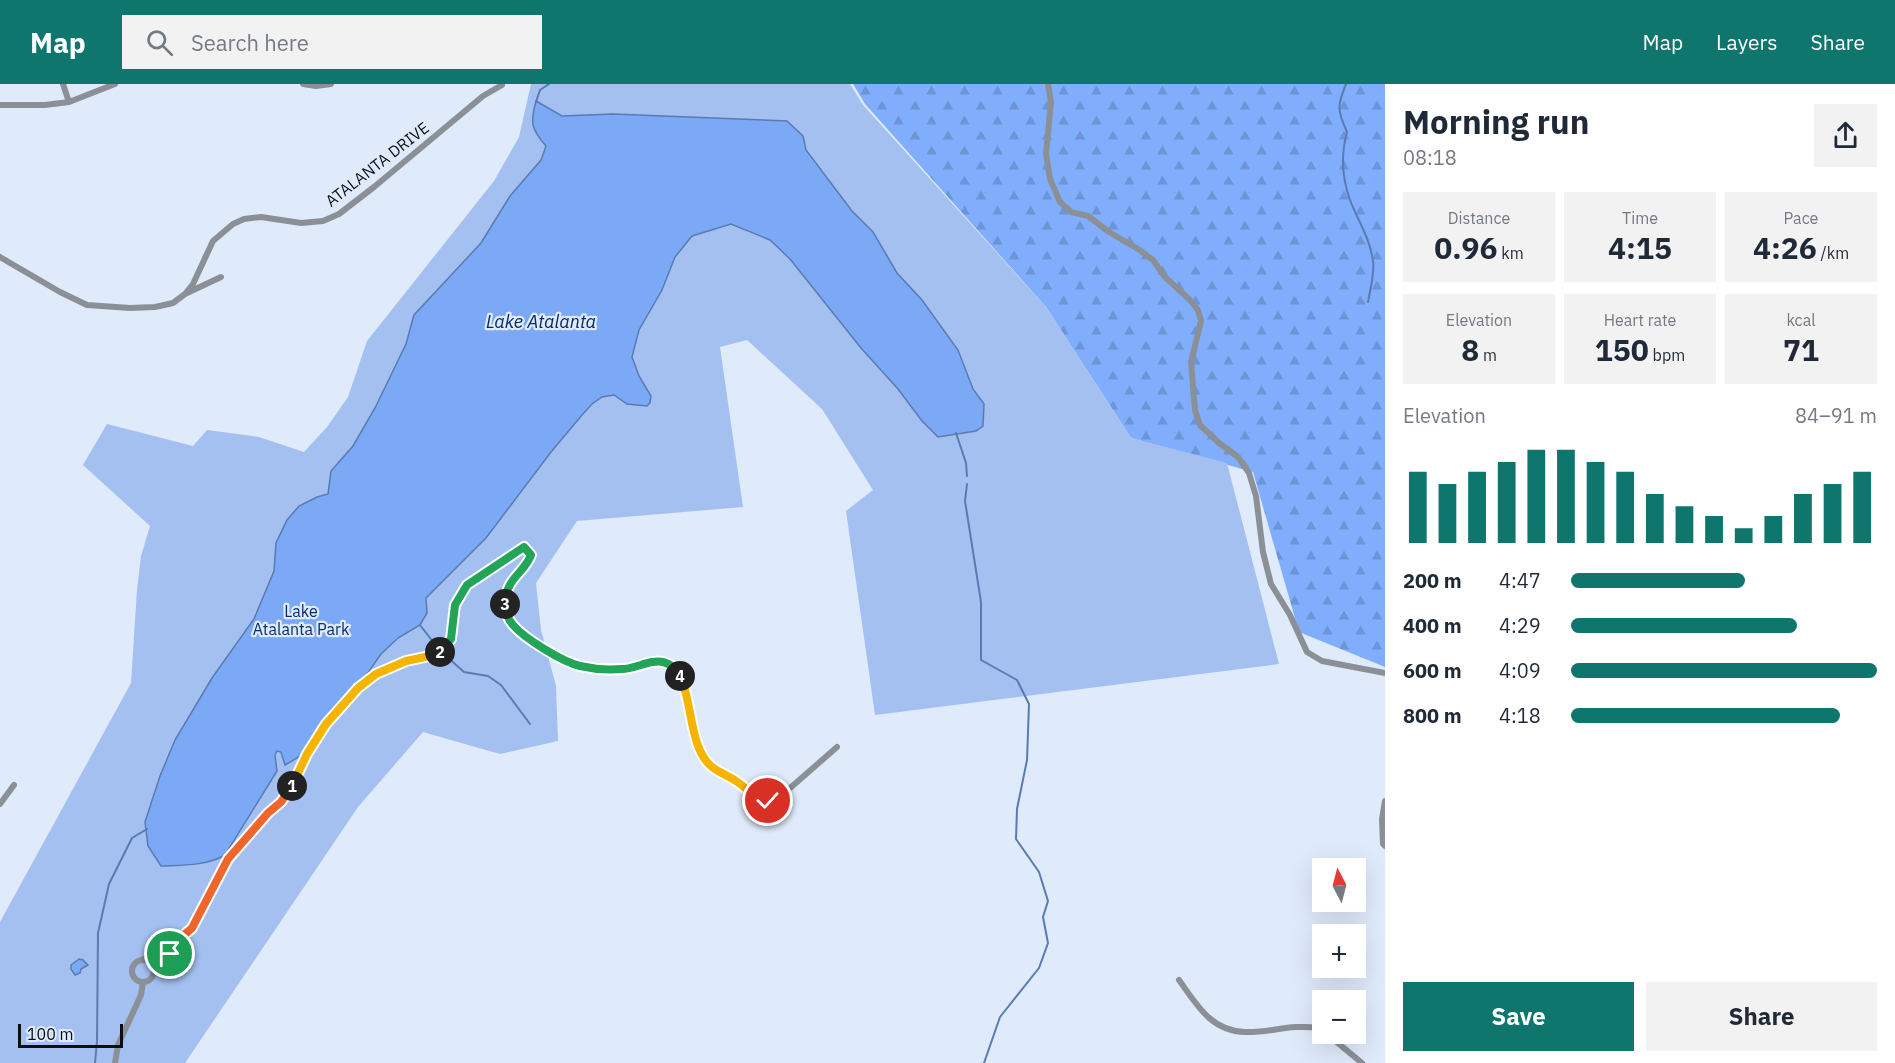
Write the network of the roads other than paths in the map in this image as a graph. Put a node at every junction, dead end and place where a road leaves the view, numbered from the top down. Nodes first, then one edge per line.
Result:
1 (63, 84) edge
2 (115, 84) edge
3 (303, 84) edge
4 (331, 84) edge
5 (1048, 84) edge
6 (502, 85) edge
7 (69, 102) junction
8 (0, 105) edge
9 (0, 257) edge
10 (221, 277) dead end
11 (185, 294) junction
12 (1385, 673) edge
13 (837, 747) dead end
14 (14, 785) dead end
15 (1385, 801) edge
16 (0, 804) edge
17 (1385, 846) edge
18 (176, 942) junction
19 (142, 960) junction
20 (154, 974) junction
21 (1179, 980) dead end
22 (143, 982) junction
23 (1312, 1027) edge
24 (1339, 1044) edge
25 (115, 1063) edge
26 (1362, 1063) edge

1 - 7 street
2 - 7 street
3 - 4 street
5 - 12 street
6 - 11 street, ATALANTA DRIVE
7 - 8 street
9 - 11 street
10 - 11 street
13 - 18 street
14 - 16 street
15 - 17 street
18 - 19 street
18 - 20 street
19 - 20 street
19 - 22 street
20 - 22 street
21 - 23 street
22 - 25 street
24 - 26 street

